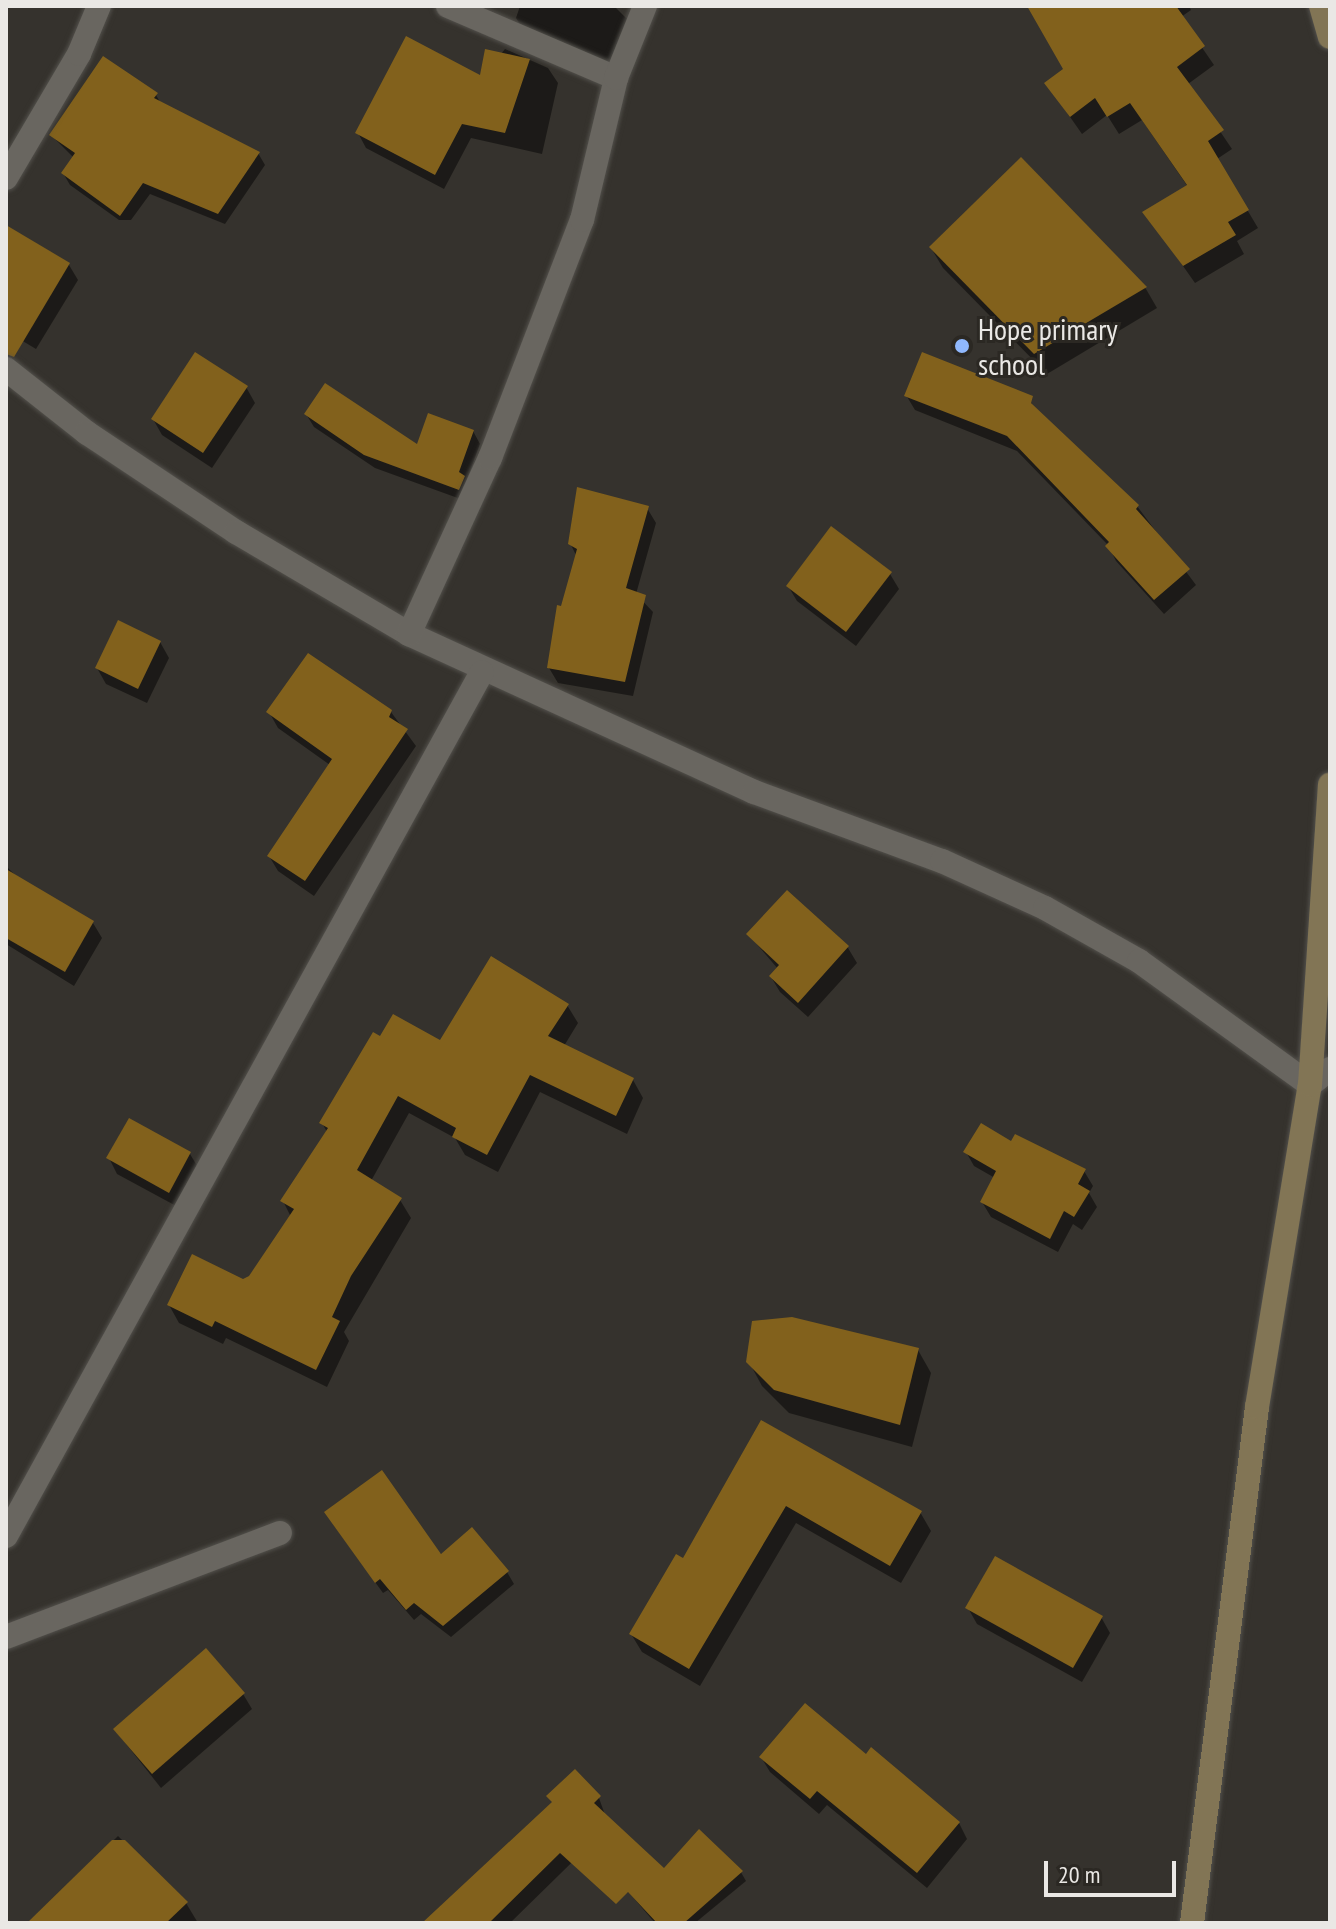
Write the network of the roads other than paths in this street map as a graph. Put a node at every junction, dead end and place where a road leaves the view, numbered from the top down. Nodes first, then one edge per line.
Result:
1 (99, 6) edge
2 (448, 6) edge
3 (645, 6) edge
4 (1321, 6) edge
5 (1330, 37) edge
6 (616, 78) junction
7 (6, 178) edge
8 (6, 369) edge
9 (409, 634) junction
10 (482, 672) junction
11 (1330, 785) edge
12 (1330, 1069) edge
13 (1310, 1085) junction
14 (280, 1533) dead end
15 (6, 1536) edge
16 (6, 1637) edge
17 (1192, 1923) edge

1 - 7 street
2 - 6 street
3 - 6 street
4 - 5 street
6 - 9 street
8 - 9 street
9 - 10 street
10 - 13 street
10 - 15 street
11 - 13 street
12 - 13 street
13 - 17 street
14 - 16 street

